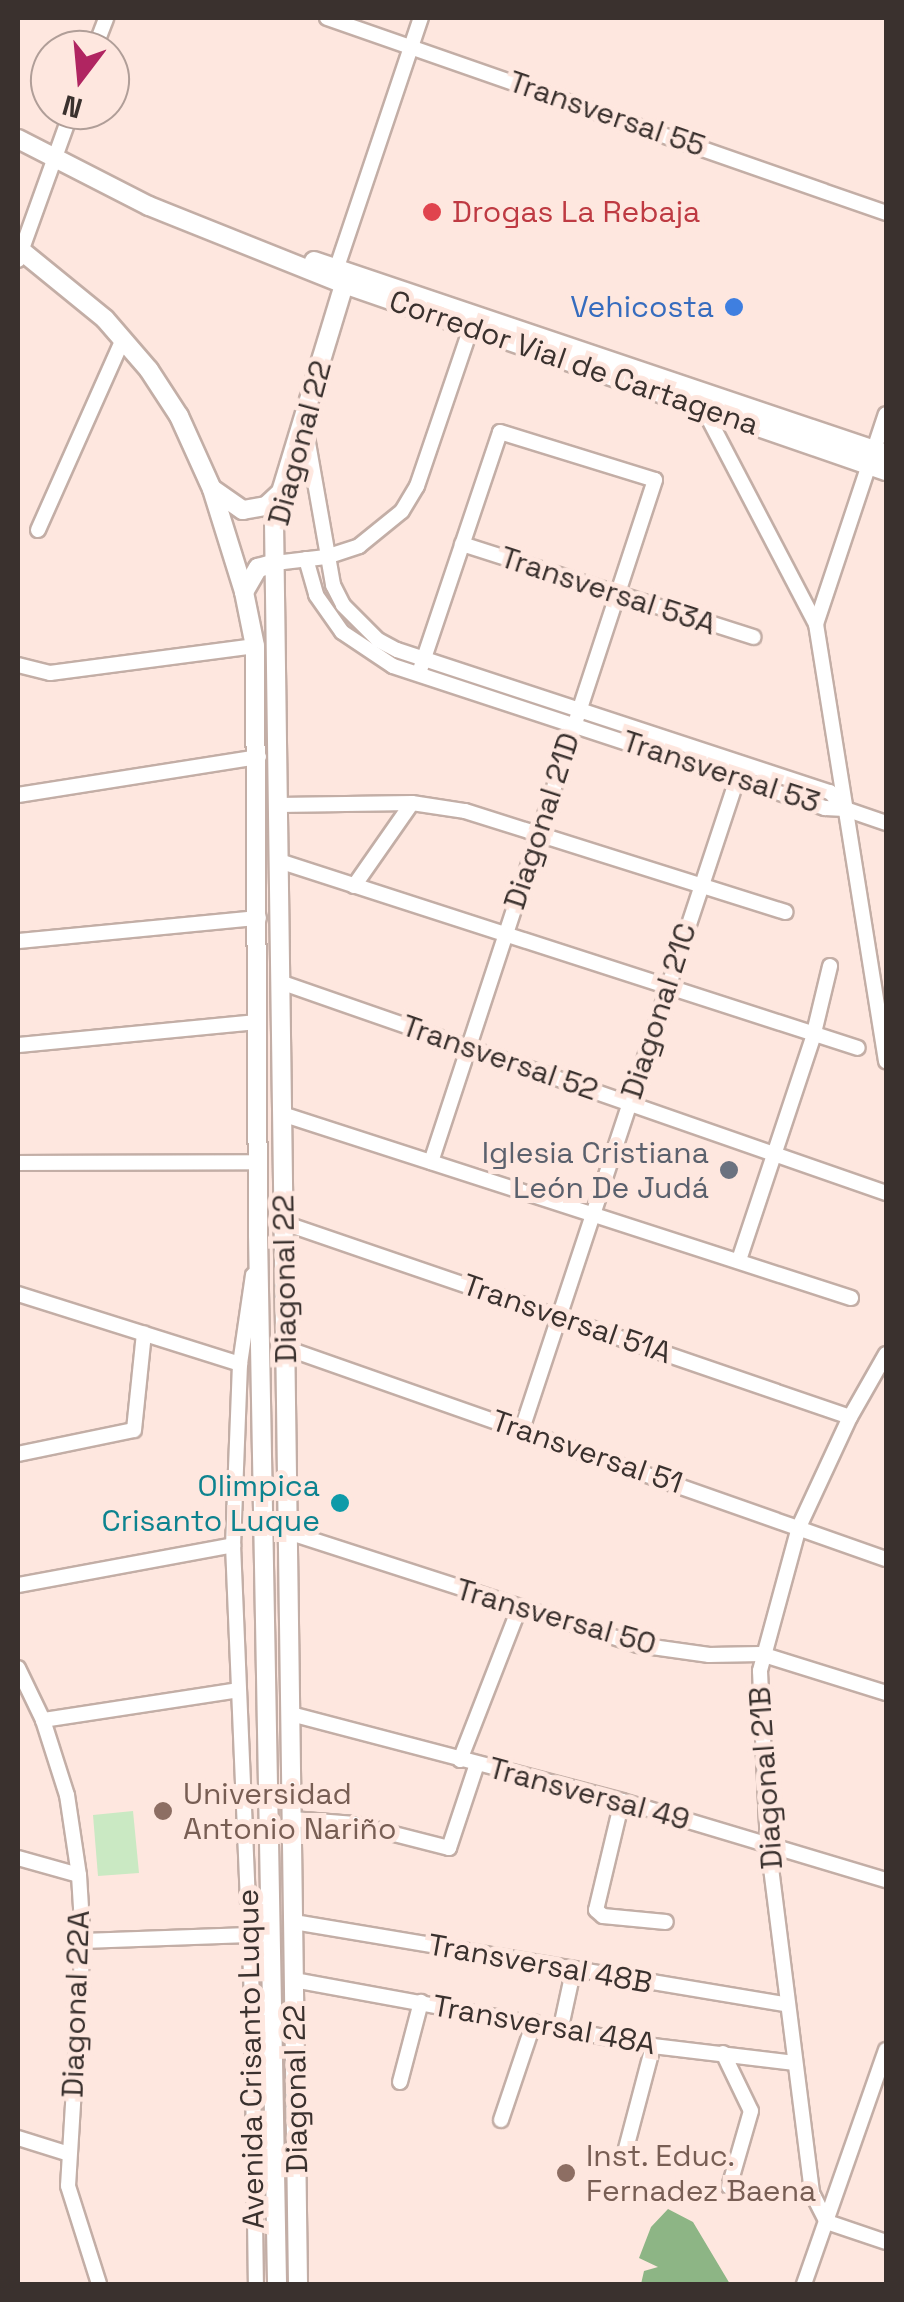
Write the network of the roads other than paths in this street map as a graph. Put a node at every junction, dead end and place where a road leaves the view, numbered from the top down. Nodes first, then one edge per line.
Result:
1 (327, 18) edge
2 (421, 18) edge
3 (412, 46) junction
4 (65, 130) edge
5 (18, 139) edge
6 (54, 159) junction
7 (886, 213) edge
8 (19, 253) edge
9 (341, 275) junction
10 (472, 327) junction
11 (123, 339) junction
12 (702, 406) junction
13 (886, 414) edge
14 (304, 419) junction
15 (879, 460) edge
16 (283, 488) junction
17 (212, 489) junction
18 (38, 530) dead end
19 (462, 544) junction
20 (326, 557) junction
21 (306, 560) junction
22 (275, 563) junction
23 (244, 592) junction
24 (618, 593) junction
25 (816, 624) junction
26 (754, 637) dead end
27 (255, 646) junction
28 (18, 665) edge
29 (422, 666) junction
30 (576, 717) junction
31 (259, 757) junction
32 (742, 764) junction
33 (737, 779) junction
34 (18, 794) edge
35 (412, 803) junction
36 (279, 805) junction
37 (845, 808) junction
38 (886, 823) edge
39 (538, 832) junction
40 (278, 862) junction
41 (700, 884) junction
42 (354, 886) junction
43 (785, 912) dead end
44 (258, 918) junction
45 (504, 936) junction
46 (18, 941) edge
47 (830, 966) dead end
48 (282, 982) junction
49 (666, 989) junction
50 (258, 1022) junction
51 (813, 1037) junction
52 (18, 1045) edge
53 (467, 1047) junction
54 (858, 1048) dead end
55 (886, 1061) edge
56 (630, 1104) junction
57 (282, 1114) junction
58 (774, 1154) junction
59 (258, 1162) junction
60 (431, 1162) junction
61 (18, 1163) edge
62 (886, 1193) edge
63 (593, 1214) junction
64 (284, 1223) junction
65 (258, 1235) junction
66 (739, 1260) junction
67 (18, 1294) edge
68 (852, 1298) dead end
69 (559, 1316) junction
70 (144, 1334) junction
71 (286, 1348) junction
72 (886, 1354) edge
73 (240, 1364) junction
74 (850, 1417) junction
75 (522, 1430) junction
76 (18, 1454) edge
77 (799, 1527) junction
78 (288, 1532) junction
79 (233, 1544) junction
80 (886, 1559) edge
81 (18, 1584) edge
82 (519, 1609) junction
83 (761, 1654) junction
84 (18, 1668) edge
85 (239, 1690) junction
86 (886, 1693) edge
87 (291, 1714) junction
88 (42, 1720) junction
89 (460, 1760) junction
90 (477, 1764) junction
91 (622, 1801) junction
92 (292, 1818) junction
93 (768, 1844) junction
94 (18, 1858) edge
95 (79, 1876) junction
96 (886, 1880) edge
97 (294, 1922) junction
98 (666, 1922) dead end
99 (249, 1936) junction
100 (83, 1941) junction
101 (574, 1972) junction
102 (294, 1980) junction
103 (421, 2002) junction
104 (786, 2004) junction
105 (534, 2022) junction
106 (561, 2027) junction
107 (652, 2046) junction
108 (886, 2050) edge
109 (723, 2052) junction
110 (795, 2063) junction
111 (400, 2082) dead end
112 (501, 2120) dead end
113 (18, 2138) edge
114 (69, 2154) junction
115 (624, 2156) dead end
116 (729, 2186) dead end
117 (827, 2222) junction
118 (886, 2242) edge
119 (99, 2284) edge
120 (256, 2284) edge
121 (278, 2284) edge
122 (298, 2284) edge
123 (804, 2284) edge

1 - 3 street, Transversal 55
2 - 3 street, Diagonal 22
3 - 7 street, Transversal 55
3 - 9 street, Diagonal 22
4 - 6 street
5 - 6 main road, Corredor Vial de Cartagena
6 - 8 street
6 - 9 main road, Corredor Vial de Cartagena
8 - 11 main road, Diagonal 22
9 - 10 main road, Corredor Vial de Cartagena
9 - 14 main road, Diagonal 22
9 - 15 main road, Corredor Vial de Cartagena
10 - 12 main road, Corredor Vial de Cartagena
10 - 20 street
11 - 17 main road, Diagonal 22
11 - 18 street
12 - 15 main road, Corredor Vial de Cartagena
12 - 25 street
13 - 15 street
14 - 16 main road, Diagonal 22
14 - 20 street, Transversal 53
15 - 25 street
16 - 17 main road
16 - 22 main road, Diagonal 22
17 - 23 main road, Diagonal 22
19 - 24 street, Transversal 53A
19 - 24 street, Diagonal 21D
19 - 29 street
20 - 21 street
20 - 29 street, Transversal 53
21 - 22 street
21 - 29 street, Transversal 53
22 - 23 main road
22 - 36 main road, Diagonal 22
23 - 27 main road, Diagonal 22
24 - 26 street, Transversal 53A
24 - 30 street, Diagonal 21D
25 - 37 street
27 - 28 street
27 - 31 main road, Diagonal 22
29 - 30 street, Transversal 53
30 - 32 street, Transversal 53
30 - 33 street, Transversal 53
30 - 39 street, Diagonal 21D
31 - 34 street
31 - 44 main road, Diagonal 22
32 - 33 street, Diagonal 21C
32 - 37 street, Transversal 53
33 - 37 street, Transversal 53
33 - 41 street, Diagonal 21C
35 - 36 street
35 - 39 street
35 - 42 street
36 - 40 main road, Diagonal 22
37 - 38 street, Transversal 53
37 - 55 street
39 - 41 street
39 - 45 street, Diagonal 21D
40 - 42 street
40 - 48 main road, Diagonal 22
41 - 43 street
41 - 49 street, Diagonal 21C
42 - 45 street
44 - 46 street
44 - 50 main road, Diagonal 22
45 - 49 street
45 - 53 street, Diagonal 21D
47 - 51 street
48 - 53 street, Transversal 52
48 - 57 main road, Diagonal 22
49 - 51 street
49 - 56 street, Diagonal 21C
50 - 52 street
50 - 59 main road, Diagonal 22
51 - 54 street
51 - 58 street
53 - 56 street, Transversal 52
53 - 60 street, Diagonal 21D
56 - 58 street, Transversal 52
56 - 63 street, Diagonal 21C
57 - 60 street
57 - 64 main road, Diagonal 22
58 - 62 street, Transversal 52
58 - 66 street
59 - 61 street
59 - 65 main road, Diagonal 22
60 - 63 street
63 - 66 street
63 - 69 street, Diagonal 21C
64 - 69 street, Transversal 51A
64 - 71 main road, Diagonal 22
65 - 73 street, Avenida Crisanto Luque
65 - 121 main road, Diagonal 22
66 - 68 street
67 - 70 street
69 - 74 street, Transversal 51A
69 - 75 street, Diagonal 21C
70 - 73 street
70 - 76 street
71 - 75 street, Transversal 51
71 - 78 main road, Diagonal 22
72 - 74 street, Diagonal 21B
73 - 79 street, Avenida Crisanto Luque
74 - 77 street, Diagonal 21B
75 - 77 street, Transversal 51
77 - 80 street, Transversal 51
77 - 83 street, Diagonal 21B
78 - 82 street, Transversal 50
78 - 87 main road, Diagonal 22
79 - 81 street
79 - 85 street, Avenida Crisanto Luque
82 - 83 street, Transversal 50
82 - 89 street
83 - 86 street, Transversal 50
83 - 93 street, Diagonal 21B
84 - 88 street, Diagonal 22A
85 - 88 street
85 - 99 street, Avenida Crisanto Luque
87 - 89 street, Transversal 49
87 - 92 main road, Diagonal 22
88 - 95 street, Diagonal 22A
89 - 90 street, Transversal 49
90 - 91 street, Transversal 49
90 - 92 street
91 - 93 street, Transversal 49
91 - 98 street
92 - 97 main road, Diagonal 22
93 - 96 street, Transversal 49
93 - 104 street, Diagonal 21B
94 - 95 street
95 - 100 street, Diagonal 22A
97 - 101 street, Transversal 48B
97 - 102 main road, Diagonal 22
99 - 100 street
99 - 120 street, Avenida Crisanto Luque
100 - 114 street, Diagonal 22A
101 - 104 street, Transversal 48B
101 - 106 street
102 - 103 street, Transversal 48A
102 - 122 main road, Diagonal 22
103 - 105 street, Transversal 48A
103 - 111 street
104 - 110 street, Diagonal 21B
105 - 106 street, Transversal 48A
105 - 112 street
106 - 107 street, Transversal 48A
107 - 109 street, Transversal 48A
107 - 115 street
108 - 117 street
109 - 110 street, Transversal 48A
109 - 116 street
110 - 117 street, Diagonal 21B
113 - 114 street
114 - 119 street, Diagonal 22A
117 - 118 street
117 - 123 street

